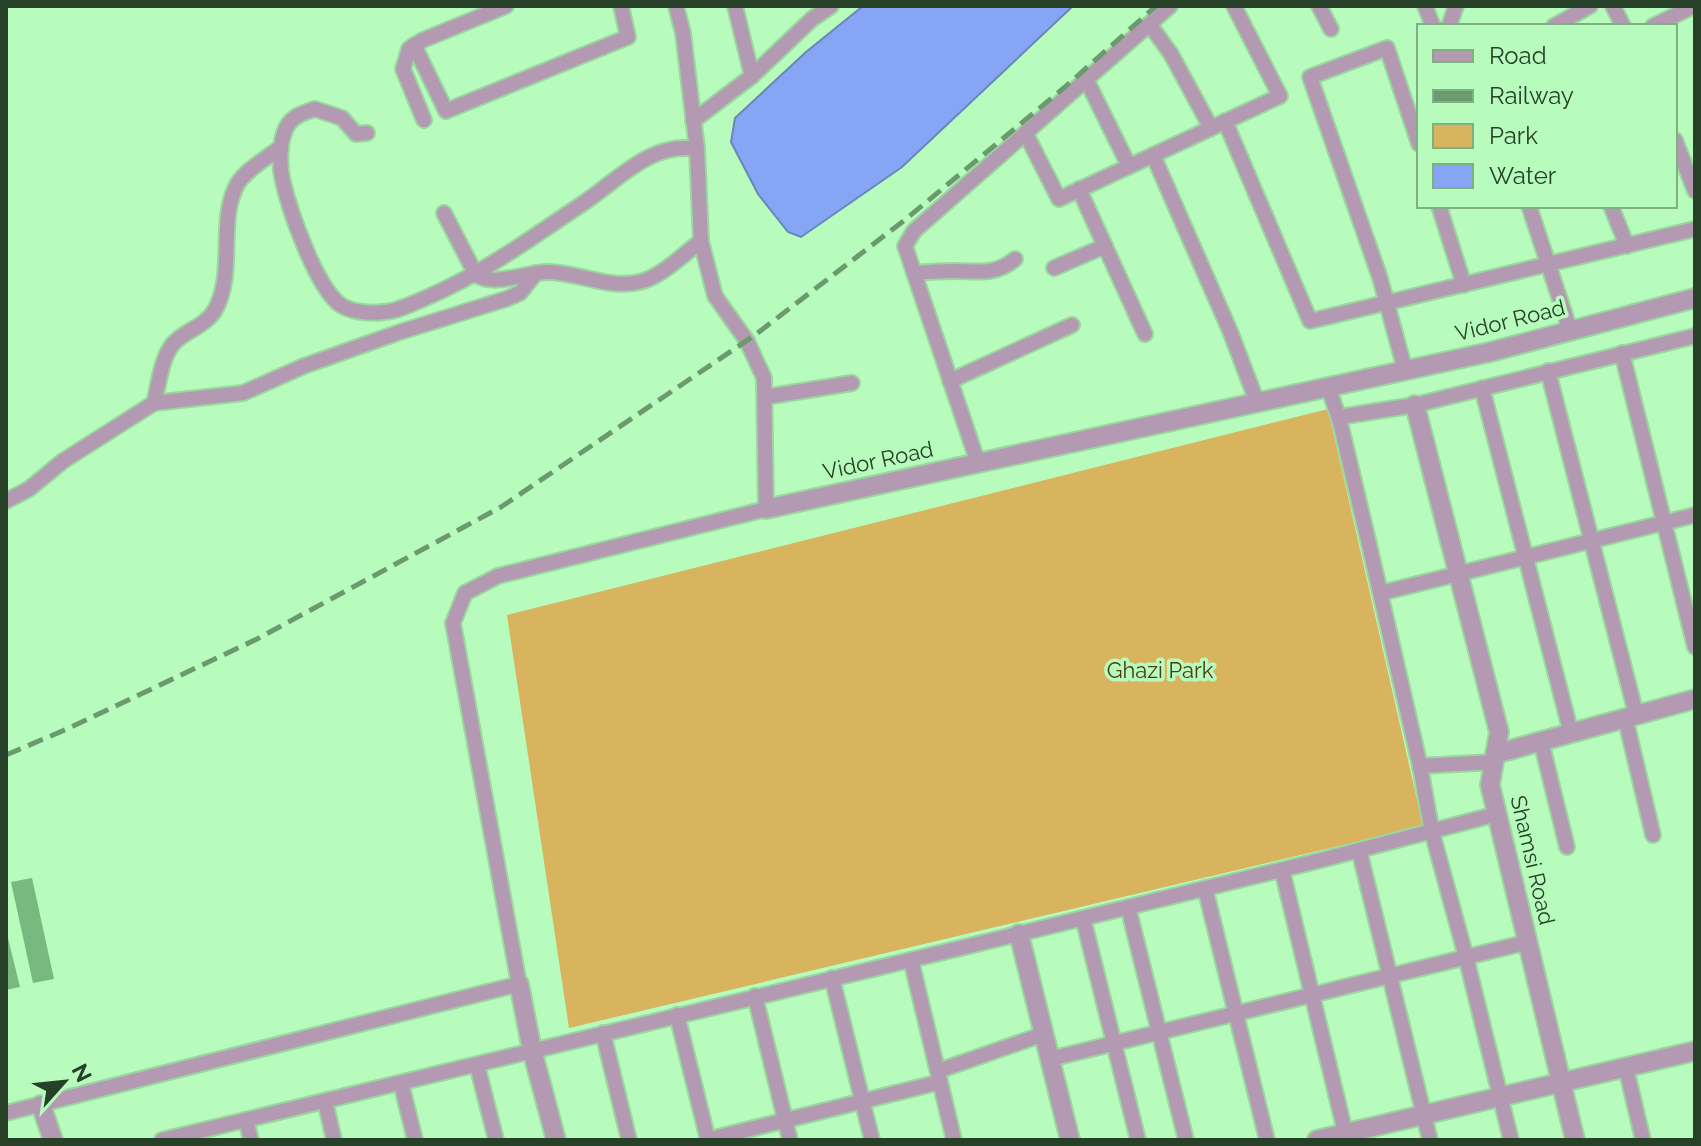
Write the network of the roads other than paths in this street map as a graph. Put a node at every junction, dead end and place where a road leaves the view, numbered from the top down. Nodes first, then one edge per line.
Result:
1 (506, 6) edge
2 (621, 6) edge
3 (676, 6) edge
4 (735, 6) edge
5 (831, 6) edge
6 (1170, 6) edge
7 (1319, 6) edge
8 (1590, 6) edge
9 (1613, 6) edge
10 (1694, 6) edge
11 (1238, 7) edge
12 (811, 12) edge
13 (1558, 24) edge
14 (1622, 24) edge
15 (1657, 24) edge
16 (1150, 25) junction
17 (1331, 29) dead end
18 (414, 45) junction
19 (752, 76) junction
20 (1087, 81) junction
21 (424, 120) dead end
22 (693, 121) junction
23 (1225, 121) junction
24 (1211, 128) junction
25 (367, 133) dead end
26 (1026, 134) junction
27 (1417, 138) edge
28 (1677, 145) edge
29 (281, 147) junction
30 (697, 149) junction
31 (1153, 155) junction
32 (1129, 166) junction
33 (1079, 189) junction
34 (1695, 191) edge
35 (1440, 208) edge
36 (1530, 208) edge
37 (1612, 208) edge
38 (444, 213) dead end
39 (1695, 229) edge
40 (701, 241) junction
41 (1105, 246) junction
42 (1627, 246) junction
43 (1015, 259) dead end
44 (1547, 265) junction
45 (1054, 268) dead end
46 (536, 273) junction
47 (914, 273) junction
48 (476, 275) junction
49 (1464, 285) junction
50 (1695, 298) edge
51 (1387, 304) junction
52 (1072, 325) dead end
53 (1570, 330) junction
54 (1145, 334) dead end
55 (1695, 336) edge
56 (1622, 353) junction
57 (1405, 370) junction
58 (1548, 371) junction
59 (950, 381) junction
60 (852, 383) dead end
61 (1328, 386) junction
62 (1482, 388) junction
63 (765, 397) junction
64 (1257, 402) junction
65 (154, 403) junction
66 (1415, 405) junction
67 (1339, 417) junction
68 (978, 463) junction
69 (6, 501) edge
70 (766, 509) junction
71 (1695, 515) edge
72 (1664, 523) junction
73 (1591, 540) junction
74 (1526, 556) junction
75 (1458, 573) junction
76 (1381, 593) junction
77 (1695, 647) edge
78 (1695, 699) edge
79 (1630, 716) junction
80 (1571, 733) junction
81 (1541, 741) junction
82 (1495, 758) junction
83 (1420, 766) junction
84 (1497, 814) junction
85 (1432, 832) junction
86 (1653, 835) dead end
87 (1567, 847) dead end
88 (1359, 850) junction
89 (1282, 870) junction
90 (1205, 888) junction
91 (1128, 907) junction
92 (1083, 918) junction
93 (1019, 934) junction
94 (1528, 942) junction
95 (1466, 957) junction
96 (911, 960) junction
97 (1390, 975) junction
98 (832, 978) junction
99 (519, 984) junction
100 (1312, 995) junction
101 (755, 996) junction
102 (1236, 1013) junction
103 (677, 1015) junction
104 (1160, 1032) junction
105 (603, 1033) junction
106 (1044, 1034) junction
107 (1114, 1043) junction
108 (532, 1050) junction
109 (1695, 1051) edge
110 (1050, 1059) junction
111 (477, 1065) junction
112 (1626, 1068) junction
113 (939, 1076) junction
114 (401, 1083) junction
115 (1561, 1084) junction
116 (1500, 1098) junction
117 (325, 1101) junction
118 (863, 1101) junction
119 (41, 1105) junction
120 (6, 1113) edge
121 (1424, 1115) junction
122 (246, 1120) junction
123 (785, 1120) junction
124 (1347, 1137) edge
125 (46, 1140) edge
126 (53, 1140) edge
127 (165, 1140) edge
128 (251, 1140) edge
129 (334, 1140) edge
130 (415, 1140) edge
131 (496, 1140) edge
132 (556, 1140) edge
133 (629, 1140) edge
134 (707, 1140) edge
135 (790, 1140) edge
136 (872, 1140) edge
137 (954, 1140) edge
138 (1070, 1140) edge
139 (1138, 1140) edge
140 (1186, 1140) edge
141 (1267, 1140) edge
142 (1317, 1140) edge
143 (1430, 1140) edge
144 (1511, 1140) edge
145 (1575, 1140) edge
146 (1643, 1140) edge

1 - 18 street
2 - 18 street
3 - 22 street
4 - 19 street
5 - 12 street
6 - 16 street
7 - 17 street
8 - 13 street
9 - 14 street
10 - 15 street
11 - 23 street
12 - 19 street
16 - 20 street
16 - 24 street
18 - 21 street
19 - 22 street
20 - 26 street
20 - 32 street
22 - 30 street
23 - 24 street
23 - 51 street
24 - 31 street
25 - 29 street
26 - 33 street
26 - 47 street
27 - 51 street
28 - 34 street
29 - 48 street
29 - 65 street
30 - 40 street
30 - 48 street
31 - 32 street
31 - 64 street
32 - 33 street
33 - 41 street
35 - 49 street
36 - 44 street
37 - 42 street
38 - 48 street
39 - 42 street
40 - 46 street
40 - 63 street
41 - 45 street
41 - 54 street
42 - 44 street
43 - 47 street
44 - 49 street
44 - 53 street
46 - 48 street
46 - 65 street
47 - 59 street
49 - 51 street
50 - 53 street, Vidor Road
51 - 57 street
52 - 59 street
53 - 57 street, Vidor Road
55 - 56 street
56 - 58 street
56 - 72 street
57 - 61 street, Vidor Road
58 - 62 street
58 - 73 street
59 - 68 street
60 - 63 street
61 - 64 street, Vidor Road
61 - 67 street
62 - 66 street
62 - 74 street
63 - 70 street
64 - 68 street, Vidor Road
65 - 69 street
66 - 67 street
66 - 75 street, Shamsi Road
67 - 76 street
68 - 70 street, Vidor Road
70 - 99 street, Vidor Road
71 - 72 street
72 - 73 street
72 - 77 street
73 - 74 street
73 - 79 street
74 - 75 street
74 - 80 street
75 - 76 street
75 - 82 street, Shamsi Road
76 - 83 street
78 - 79 street
79 - 80 street
79 - 86 street
80 - 81 street
81 - 82 street
81 - 87 street
82 - 83 street
82 - 84 street, Shamsi Road
83 - 85 street
84 - 85 street
84 - 94 street, Shamsi Road
85 - 88 street
85 - 95 street
88 - 89 street
88 - 97 street
89 - 90 street
89 - 100 street
90 - 91 street
90 - 102 street
91 - 92 street
91 - 104 street
92 - 93 street
92 - 107 street
93 - 96 street
93 - 106 street
94 - 95 street
94 - 115 street, Shamsi Road
95 - 97 street
95 - 116 street
96 - 98 street
96 - 113 street
97 - 100 street
97 - 121 street
98 - 101 street
98 - 118 street
99 - 108 street
99 - 119 street
100 - 102 street
100 - 124 street
101 - 103 street
101 - 123 street
102 - 104 street
102 - 141 street
103 - 105 street
103 - 134 street
104 - 107 street
104 - 140 street
105 - 108 street
105 - 133 street
106 - 110 street
106 - 113 street
107 - 110 street
107 - 139 street
108 - 111 street
108 - 132 street
109 - 112 street
110 - 138 street
111 - 114 street
111 - 131 street
112 - 115 street
112 - 146 street
113 - 118 street
113 - 137 street
114 - 117 street
114 - 130 street
115 - 116 street
115 - 145 street, Shamsi Road
116 - 121 street
116 - 144 street
117 - 122 street
117 - 129 street
118 - 123 street
118 - 136 street
119 - 120 street
119 - 125 street
119 - 126 street
121 - 124 street
121 - 143 street
122 - 127 street
122 - 128 street
123 - 134 street
123 - 135 street
124 - 142 street

